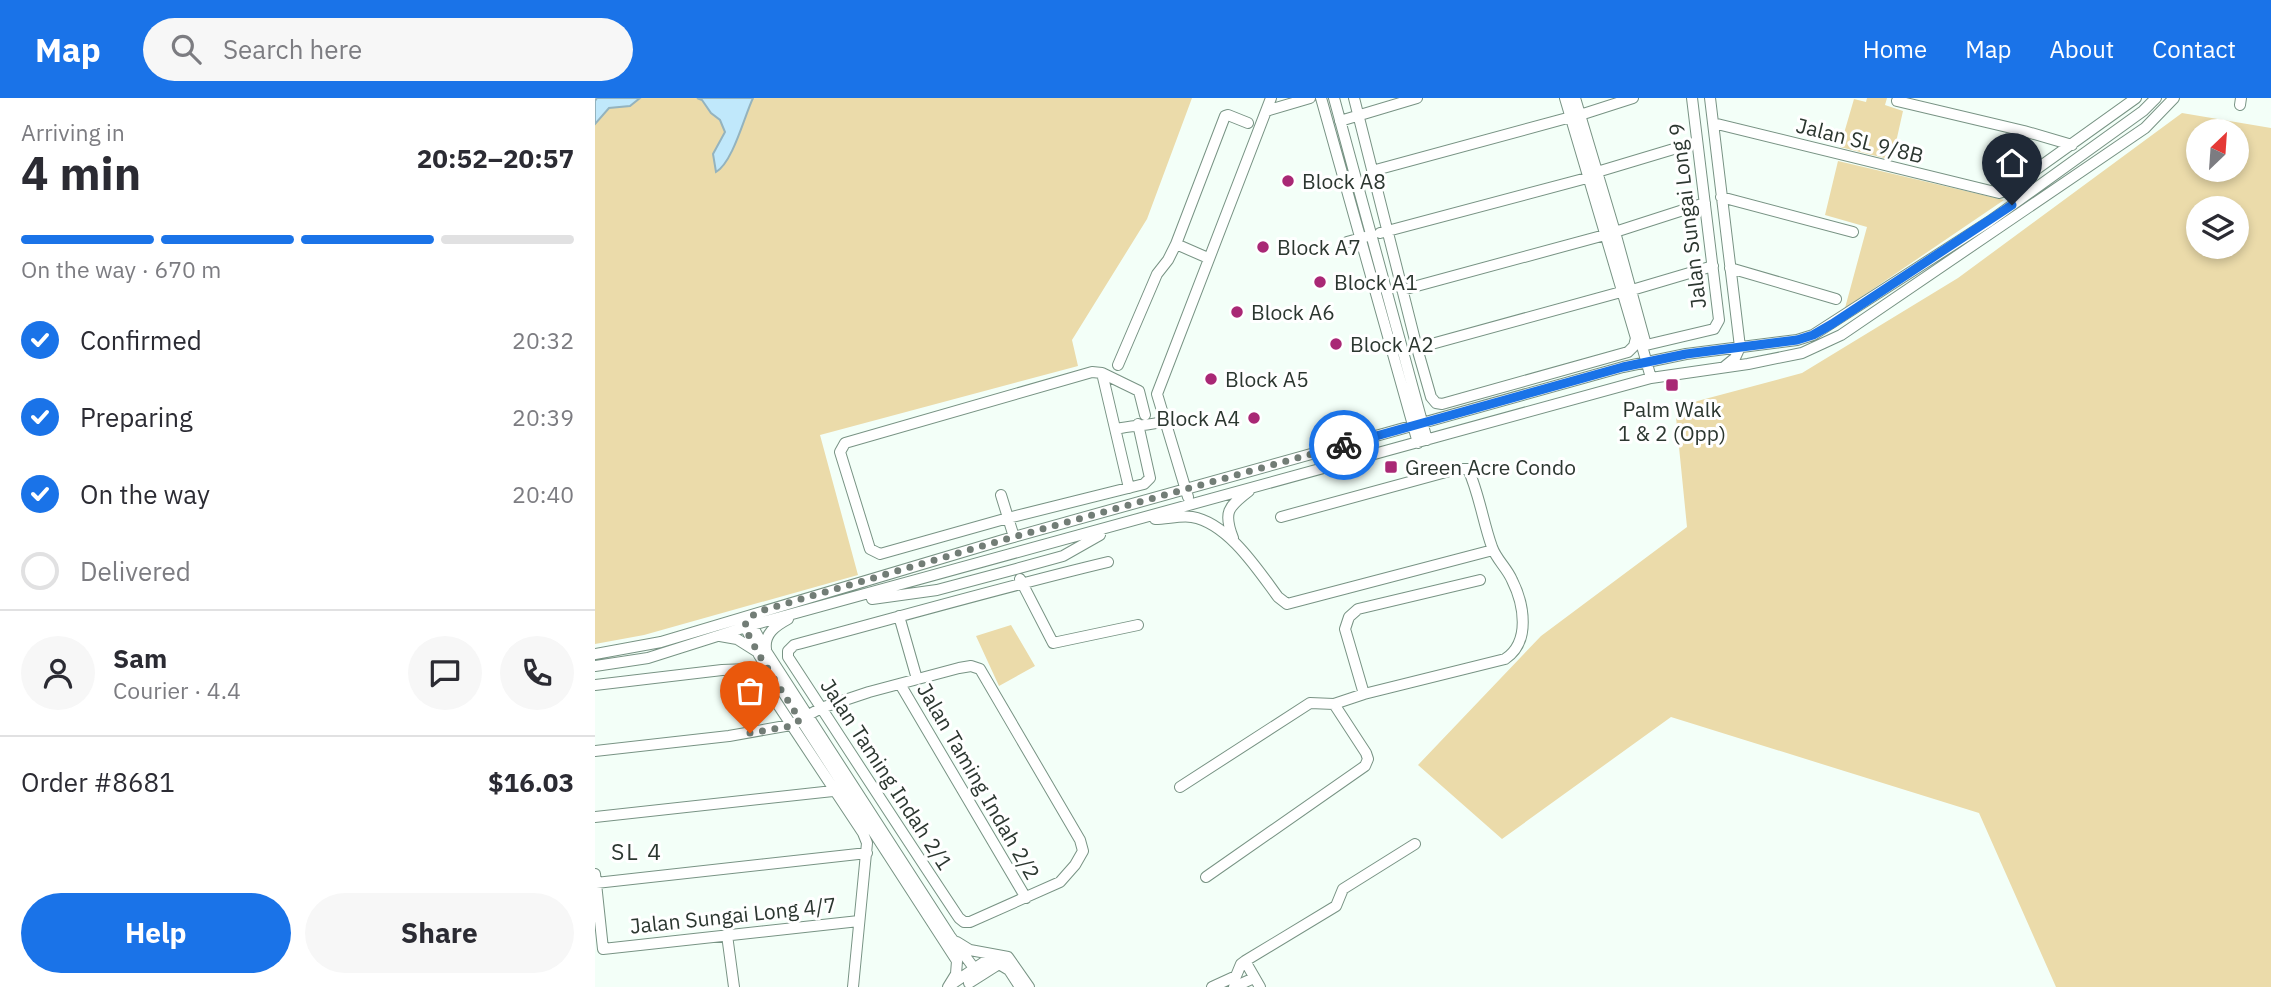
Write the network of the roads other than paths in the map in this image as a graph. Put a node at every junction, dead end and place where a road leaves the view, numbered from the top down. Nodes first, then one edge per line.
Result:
1 (1271, 98) edge
2 (1310, 98) edge
3 (1321, 98) edge
4 (1334, 98) edge
5 (1354, 98) edge
6 (1417, 98) edge
7 (1565, 98) edge
8 (1575, 98) edge
9 (1633, 98) edge
10 (1692, 98) edge
11 (1710, 98) edge
12 (2136, 98) edge
13 (2156, 98) edge
14 (2174, 98) edge
15 (1897, 101) dead end
16 (1266, 111) junction
17 (1359, 116) junction
18 (1575, 116) junction
19 (1340, 121) junction
20 (1248, 123) dead end
21 (1713, 123) junction
22 (1697, 142) junction
23 (2072, 145) junction
24 (1372, 171) junction
25 (1592, 175) junction
26 (1721, 197) junction
27 (1705, 203) junction
28 (1387, 232) junction
29 (1853, 232) dead end
30 (1610, 233) junction
31 (1372, 234) junction
32 (1360, 238) junction
33 (1347, 242) dead end
34 (1176, 244) junction
35 (1208, 257) junction
36 (1713, 266) junction
37 (1730, 268) junction
38 (1402, 290) junction
39 (1627, 291) junction
40 (1836, 299) dead end
41 (1738, 329) junction
42 (1759, 344) junction
43 (1646, 345) junction
44 (1740, 347) junction
45 (1416, 348) junction
46 (1725, 349) junction
47 (1647, 361) junction
48 (1763, 361) junction
49 (1118, 365) dead end
50 (1723, 368) junction
51 (1102, 373) junction
52 (1651, 379) junction
53 (1476, 409) junction
54 (1164, 416) junction
55 (1141, 419) junction
56 (1418, 424) junction
57 (1481, 425) junction
58 (1116, 429) junction
59 (1423, 441) junction
60 (1129, 488) junction
61 (1254, 488) junction
62 (1186, 490) junction
63 (1001, 495) dead end
64 (1191, 505) junction
65 (1281, 517) dead end
66 (1141, 519) junction
67 (1003, 520) junction
68 (1113, 527) junction
69 (1008, 539) junction
70 (1234, 541) junction
71 (1493, 550) junction
72 (1108, 562) dead end
73 (1016, 569) junction
74 (1480, 580) dead end
75 (1022, 582) junction
76 (834, 604) junction
77 (799, 614) junction
78 (899, 616) junction
79 (745, 623) junction
80 (1138, 625) dead end
81 (719, 636) junction
82 (691, 637) junction
83 (762, 652) junction
84 (595, 654) edge
85 (595, 666) edge
86 (917, 679) junction
87 (900, 684) junction
88 (595, 685) edge
89 (1364, 694) junction
90 (1334, 704) junction
91 (821, 708) junction
92 (799, 720) junction
93 (595, 751) edge
94 (1180, 787) dead end
95 (834, 791) junction
96 (595, 817) edge
97 (1415, 844) dead end
98 (867, 853) junction
99 (1206, 877) dead end
100 (596, 878) edge
101 (1025, 898) junction
102 (859, 921) junction
103 (727, 935) junction
104 (950, 936) junction
105 (993, 956) junction
106 (957, 961) junction
107 (1245, 961) junction
108 (971, 977) edge
109 (1257, 982) edge
110 (949, 986) edge
111 (734, 987) edge
112 (853, 987) edge
113 (1020, 987) edge
114 (1029, 987) edge
115 (1212, 987) edge
116 (1234, 987) edge

1 - 16 street
2 - 16 street
3 - 32 street
4 - 19 street
5 - 17 street
6 - 17 street
7 - 18 street
8 - 18 street
9 - 18 street
10 - 22 street, Jalan Sungai Long 9
11 - 21 street
12 - 23 street
13 - 42 street
14 - 48 street
15 - 23 street
16 - 35 street
17 - 19 street
17 - 24 street
18 - 24 street
18 - 25 street
19 - 31 street
20 - 34 street
21 - 23 street, Jalan SL 9/8B
21 - 26 street
22 - 25 street
22 - 27 street, Jalan Sungai Long 9
24 - 28 street
25 - 28 street
25 - 30 street
26 - 29 street
26 - 37 street
27 - 30 street
27 - 36 street, Jalan Sungai Long 9
28 - 31 street
28 - 38 street
30 - 38 street
30 - 39 street
31 - 32 street
31 - 56 street
32 - 33 street
32 - 56 street
34 - 35 street
34 - 49 street
35 - 54 street
36 - 39 street
36 - 43 street, Jalan Sungai Long 9
37 - 40 street
37 - 41 street
38 - 45 street
39 - 43 street
39 - 45 street
39 - 45 street
41 - 42 street
41 - 44 street
41 - 46 street
42 - 44 street
43 - 47 street
44 - 46 street
44 - 48 street
44 - 50 street
46 - 47 street
47 - 52 street
47 - 53 street
48 - 50 street
50 - 52 street
51 - 55 street
51 - 58 street
51 - 67 street
52 - 57 street
53 - 56 street
53 - 57 street
54 - 55 street
54 - 62 street
55 - 58 street
55 - 60 street
56 - 59 street
56 - 62 street
57 - 59 street
58 - 60 street
59 - 61 street
60 - 67 street
61 - 64 street
61 - 70 street
62 - 64 street
62 - 69 street
63 - 67 street
64 - 66 street
65 - 71 street
66 - 68 street
66 - 70 street
67 - 69 street
68 - 73 street
68 - 76 street
69 - 79 street
70 - 71 street
71 - 89 street
72 - 75 street
73 - 75 street
73 - 76 street
74 - 89 street
75 - 78 street
75 - 80 street
76 - 77 street
77 - 79 street
77 - 83 street
78 - 86 street
78 - 91 street, Jalan Taming Indah 2/1
79 - 81 street
79 - 82 street
79 - 83 street
81 - 82 street
81 - 83 street
82 - 84 street
82 - 85 street
83 - 92 street
86 - 87 street
86 - 101 street
87 - 91 street
87 - 101 street, Jalan Taming Indah 2/2
88 - 92 street
89 - 90 street
90 - 94 street
90 - 99 street
91 - 92 street
91 - 101 street, Jalan Taming Indah 2/1
92 - 93 street
92 - 95 street
92 - 104 street
92 - 106 street
95 - 96 street
95 - 98 street
97 - 107 street
98 - 100 street
98 - 102 street
100 - 103 street, Jalan Sungai Long 4/7
102 - 103 street, Jalan Sungai Long 4/7
102 - 112 street
103 - 111 street
104 - 105 street
104 - 108 street
105 - 108 street
105 - 114 street
106 - 108 street
106 - 110 street
107 - 109 street
107 - 115 street
108 - 110 street
108 - 113 street
109 - 116 street

